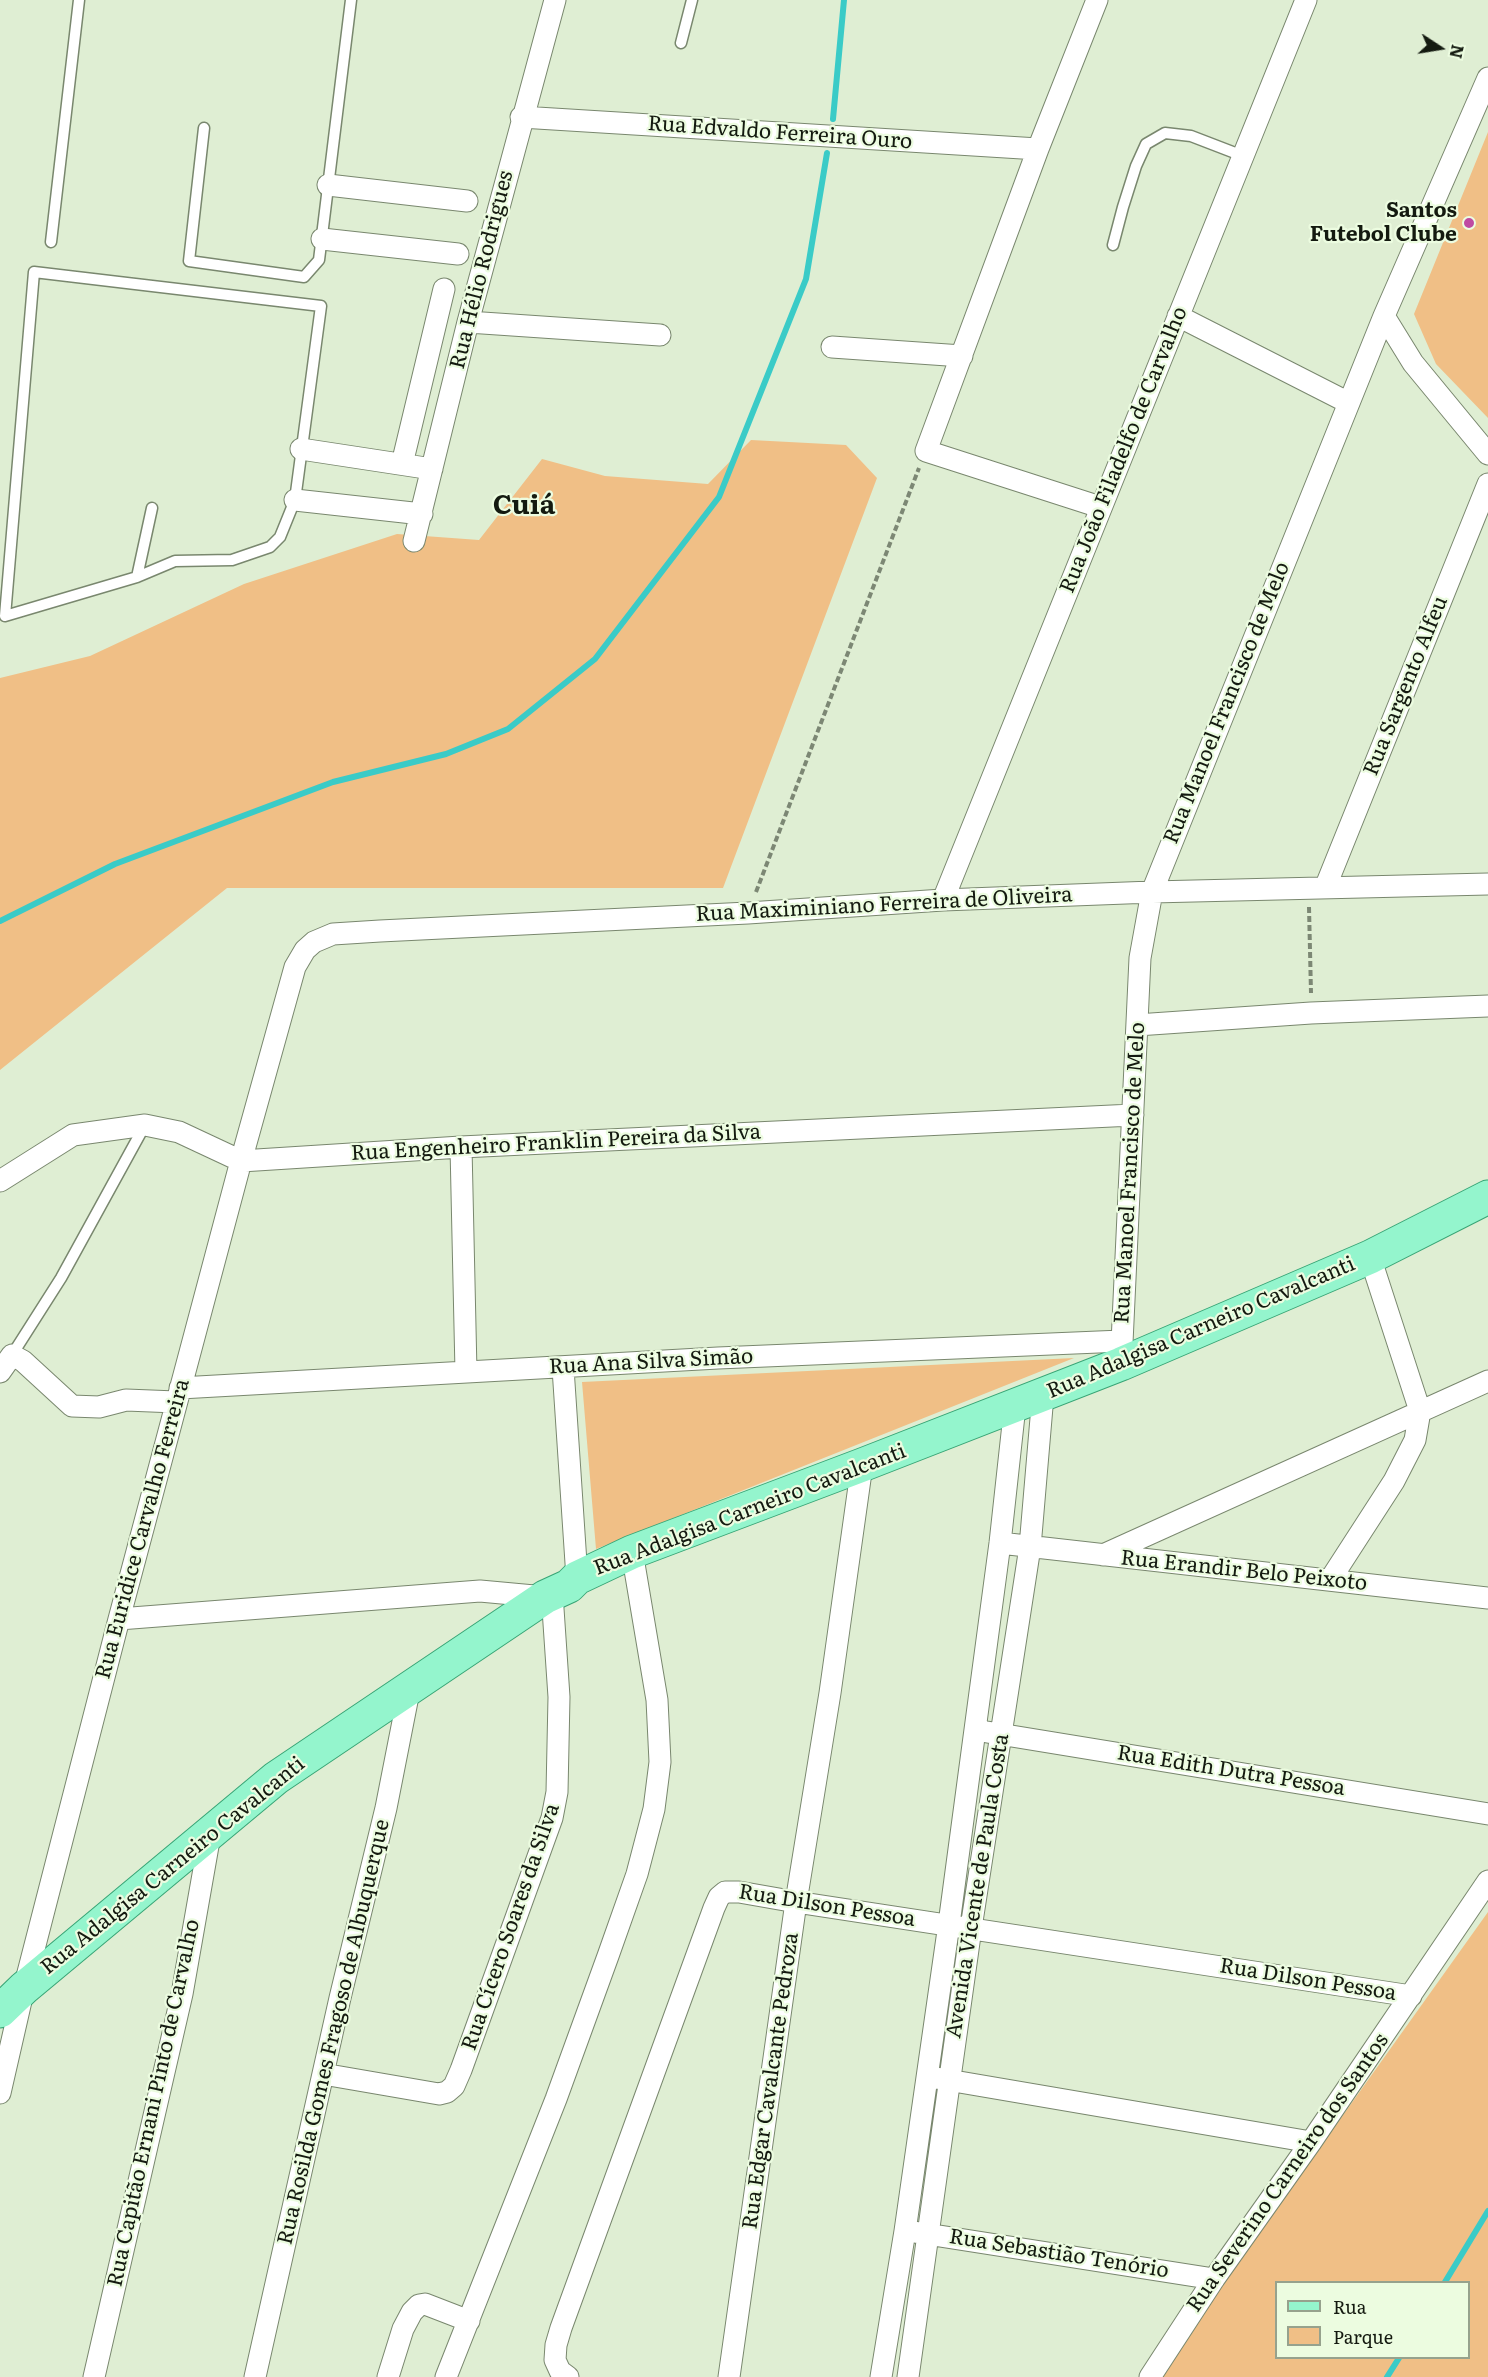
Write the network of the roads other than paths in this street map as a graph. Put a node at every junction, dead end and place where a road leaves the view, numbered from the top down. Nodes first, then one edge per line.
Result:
1 (79, 0) edge
2 (351, 0) edge
3 (555, 0) edge
4 (692, 0) edge
5 (1097, 0) edge
6 (1306, 0) edge
7 (681, 43) dead end
8 (1488, 78) edge
9 (522, 117) junction
10 (204, 128) dead end
11 (1038, 149) junction
12 (1243, 156) junction
13 (328, 186) junction
14 (467, 201) dead end
15 (322, 239) junction
16 (51, 242) dead end
17 (1113, 245) dead end
18 (458, 254) dead end
19 (444, 289) dead end
20 (1178, 316) junction
21 (1384, 316) junction
22 (468, 322) junction
23 (660, 334) dead end
24 (832, 348) dead end
25 (962, 356) junction
26 (1349, 404) junction
27 (301, 449) junction
28 (1488, 454) edge
29 (402, 464) junction
30 (432, 469) junction
31 (1488, 484) edge
32 (294, 500) junction
33 (1100, 507) junction
34 (152, 508) dead end
35 (422, 514) junction
36 (414, 542) dead end
37 (136, 578) junction
38 (1488, 884) edge
39 (1317, 888) junction
40 (1152, 892) junction
41 (943, 900) junction
42 (295, 967) joint
43 (1488, 1006) edge
44 (1137, 1025) junction
45 (1133, 1115) junction
46 (145, 1125) junction
47 (461, 1147) junction
48 (241, 1161) junction
49 (0, 1181) edge
50 (1488, 1197) edge
51 (1370, 1257) junction
52 (1122, 1352) junction
53 (6, 1364) edge
54 (563, 1368) junction
55 (466, 1372) junction
56 (1488, 1380) edge
57 (178, 1395) junction
58 (1029, 1400) junction
59 (1420, 1411) junction
60 (862, 1465) junction
61 (1000, 1543) junction
62 (1030, 1547) junction
63 (632, 1552) junction
64 (1102, 1555) junction
65 (1330, 1580) junction
66 (558, 1590) junction
67 (1488, 1598) edge
68 (119, 1619) junction
69 (411, 1686) junction
70 (975, 1731) junction
71 (1000, 1733) junction
72 (1488, 1814) edge
73 (211, 1829) junction
74 (1488, 1881) edge
75 (796, 1902) junction
76 (949, 1924) junction
77 (971, 1928) junction
78 (24, 1988) junction
79 (1410, 1996) junction
80 (0, 2011) edge
81 (323, 2074) junction
82 (926, 2077) junction
83 (949, 2080) junction
84 (0, 2093) edge
85 (1311, 2142) junction
86 (904, 2231) junction
87 (926, 2234) junction
88 (1214, 2279) junction
89 (469, 2320) junction
90 (94, 2377) edge
91 (255, 2377) edge
92 (388, 2377) edge
93 (446, 2377) edge
94 (568, 2377) edge
95 (729, 2377) edge
96 (881, 2377) edge
97 (908, 2377) edge
98 (1150, 2377) edge

1 - 16 lane
2 - 13 lane
3 - 9 street, Rua Hélio Rodrigues
4 - 7 lane
5 - 11 street
6 - 12 street, Rua João Filadelfo de Carvalho
8 - 21 street, Rua Manoel Francisco de Melo
9 - 11 street, Rua Edvaldo Ferreira Ouro
9 - 22 street, Rua Hélio Rodrigues
10 - 15 lane
11 - 25 street
12 - 17 lane
12 - 20 street, Rua João Filadelfo de Carvalho
13 - 14 street
13 - 15 lane
15 - 18 street
19 - 29 street
20 - 26 street
20 - 33 street, Rua João Filadelfo de Carvalho
21 - 26 street, Rua Manoel Francisco de Melo
21 - 28 street
22 - 23 street
22 - 30 street, Rua Hélio Rodrigues
24 - 25 street
25 - 33 street
26 - 40 street, Rua Manoel Francisco de Melo
27 - 29 street
27 - 32 lane
27 - 37 lane
29 - 30 street
30 - 35 street, Rua Hélio Rodrigues
31 - 39 street, Rua Sargento Alfeu
32 - 35 street
32 - 37 lane
33 - 41 street, Rua João Filadelfo de Carvalho
34 - 37 lane
35 - 36 street, Rua Hélio Rodrigues
38 - 39 street, Rua Maximiniano Ferreira de Oliveira
39 - 40 street, Rua Maximiniano Ferreira de Oliveira
40 - 41 street, Rua Maximiniano Ferreira de Oliveira
40 - 44 street, Rua Manoel Francisco de Melo
41 - 42 street, Rua Maximiniano Ferreira de Oliveira
42 - 48 street, Rua Euridice Carvalho Ferreira
43 - 44 street
44 - 45 street, Rua Manoel Francisco de Melo
45 - 47 street, Rua Engenheiro Franklin Pereira da Silva
45 - 52 street, Rua Manoel Francisco de Melo
46 - 48 street, Rua Engenheiro Franklin Pereira da Silva
46 - 49 street, Rua Engenheiro Franklin Pereira da Silva
46 - 53 lane
47 - 48 street, Rua Engenheiro Franklin Pereira da Silva
47 - 55 street
48 - 57 street, Rua Euridice Carvalho Ferreira
50 - 51 main road, Rua Adalgisa Carneiro Cavalcanti
51 - 52 main road, Rua Adalgisa Carneiro Cavalcanti
51 - 59 street
52 - 54 street, Rua Ana Silva Simão
52 - 58 main road, Rua Adalgisa Carneiro Cavalcanti
53 - 57 street, Rua Ana Silva Simão
54 - 55 street, Rua Ana Silva Simão
54 - 66 street, Rua Cícero Soares da Silva
55 - 57 street, Rua Ana Silva Simão
56 - 59 street
57 - 68 street, Rua Euridice Carvalho Ferreira
58 - 60 main road, Rua Adalgisa Carneiro Cavalcanti
58 - 61 street, Avenida Vicente de Paula Costa
58 - 62 street, Avenida Vicente de Paula Costa
59 - 64 street
59 - 65 street
60 - 63 main road, Rua Adalgisa Carneiro Cavalcanti
60 - 75 street, Rua Edgar Cavalcante Pedroza
61 - 62 street, Rua Erandir Belo Peixoto
61 - 70 street, Avenida Vicente de Paula Costa
62 - 64 street, Rua Erandir Belo Peixoto
62 - 71 street, Avenida Vicente de Paula Costa
63 - 66 main road, Rua Adalgisa Carneiro Cavalcanti
63 - 89 street
64 - 65 street, Rua Erandir Belo Peixoto
65 - 67 street, Rua Erandir Belo Peixoto
66 - 68 street
66 - 69 main road, Rua Adalgisa Carneiro Cavalcanti
66 - 81 street, Rua Cícero Soares da Silva
68 - 78 street, Rua Euridice Carvalho Ferreira
69 - 73 main road, Rua Adalgisa Carneiro Cavalcanti
69 - 81 street, Rua Rosilda Gomes Fragoso de Albuquerque
70 - 71 street, Rua Edith Dutra Pessoa
70 - 76 street, Avenida Vicente de Paula Costa
71 - 72 street, Rua Edith Dutra Pessoa
71 - 77 street, Avenida Vicente de Paula Costa
73 - 78 main road, Rua Adalgisa Carneiro Cavalcanti
73 - 90 street, Rua Capitão Ernani Pinto de Carvalho
74 - 79 street, Rua Severino Carneiro dos Santos
75 - 76 street, Rua Dilson Pessoa
75 - 94 street, Rua Dilson Pessoa
75 - 95 street, Rua Edgar Cavalcante Pedroza
76 - 77 street, Rua Dilson Pessoa
76 - 82 street, Avenida Vicente de Paula Costa
77 - 79 street, Rua Dilson Pessoa
77 - 83 street, Avenida Vicente de Paula Costa
78 - 80 main road, Rua Adalgisa Carneiro Cavalcanti
78 - 84 street, Rua Euridice Carvalho Ferreira
79 - 85 street, Rua Severino Carneiro dos Santos
81 - 91 street, Rua Rosilda Gomes Fragoso de Albuquerque
82 - 83 street
82 - 86 street, Avenida Vicente de Paula Costa
83 - 85 street
83 - 87 street, Avenida Vicente de Paula Costa
85 - 88 street, Rua Severino Carneiro dos Santos
86 - 87 street, Rua Sebastião Tenório
86 - 96 street, Avenida Vicente de Paula Costa
87 - 88 street, Rua Sebastião Tenório
87 - 97 street, Avenida Vicente de Paula Costa
88 - 98 street, Rua Severino Carneiro dos Santos
89 - 92 street
89 - 93 street

